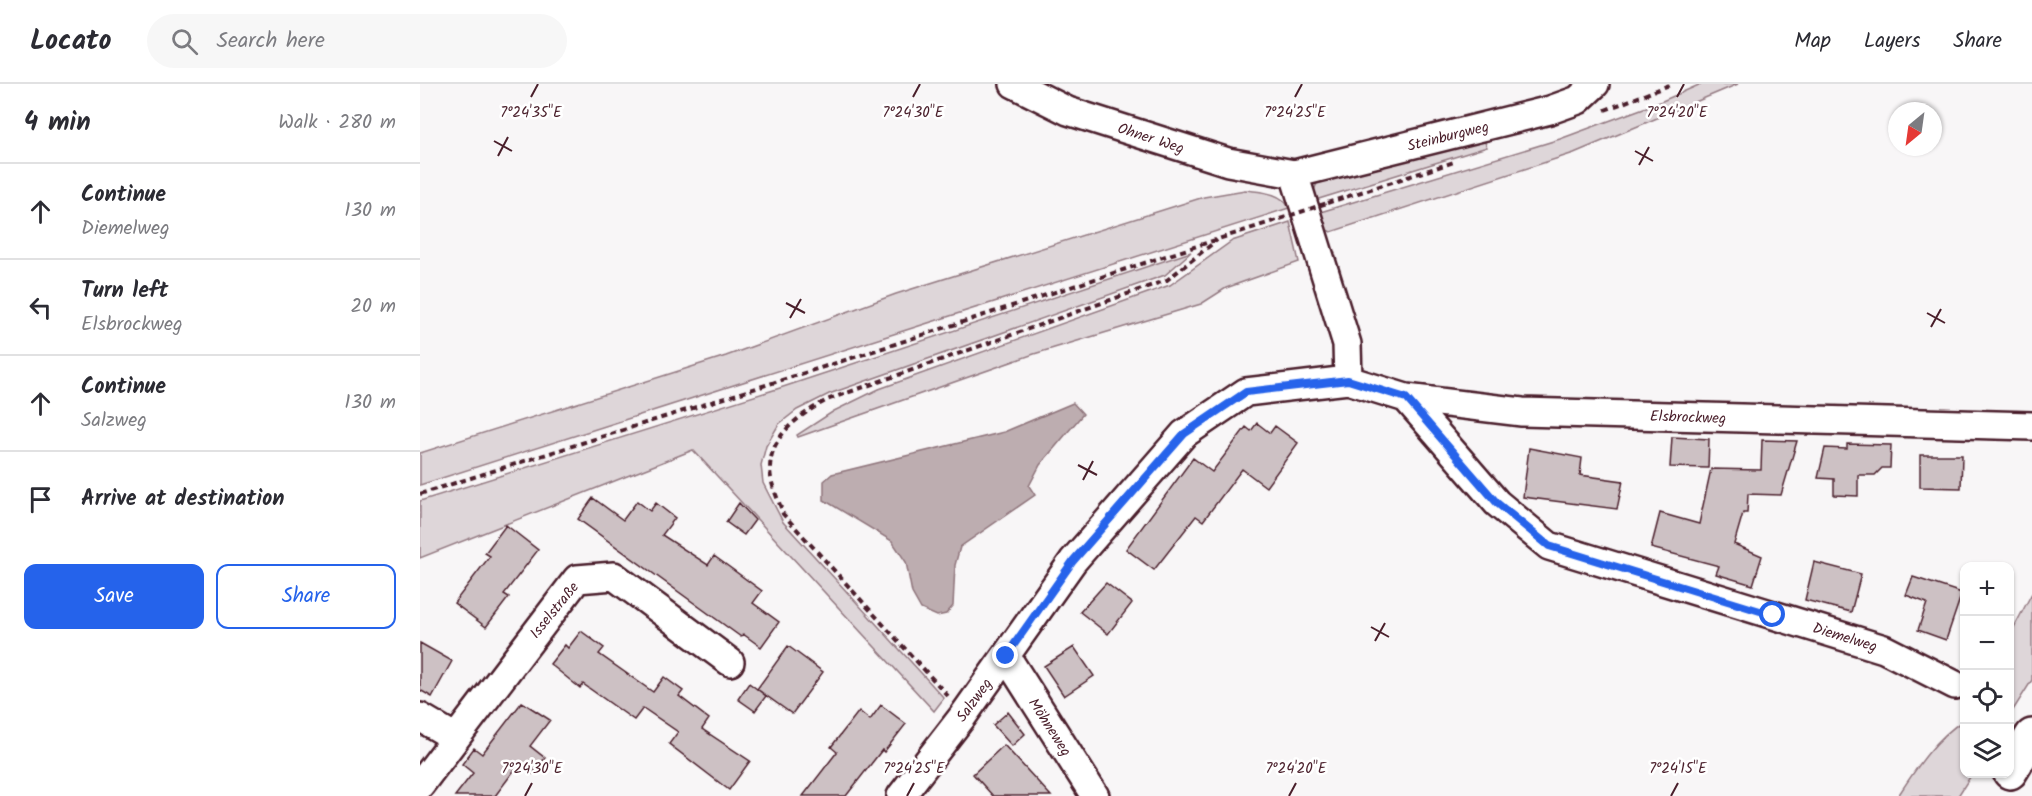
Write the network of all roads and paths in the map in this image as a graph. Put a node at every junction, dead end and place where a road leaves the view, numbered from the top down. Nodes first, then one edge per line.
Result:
1 (1014, 84) edge
2 (1595, 84) edge
3 (1294, 174) junction
4 (1327, 203) dead end
5 (1219, 238) junction
6 (1348, 380) junction
7 (1406, 398) junction
8 (2032, 426) edge
9 (420, 494) edge
10 (1006, 656) junction
11 (730, 662) dead end
12 (1955, 685) dead end
13 (963, 716) junction
14 (420, 717) edge
15 (2032, 736) edge
16 (454, 737) junction
17 (2014, 765) edge
18 (2006, 778) edge
19 (420, 785) edge
20 (901, 796) edge
21 (1095, 796) edge
22 (1994, 796) edge

1 - 3 street, Ohner Weg
2 - 3 street, Steinburgweg
3 - 6 street
4 - 5 path, bridge
5 - 9 path
5 - 13 path
6 - 7 street, Elsbrockweg
6 - 10 street, Salzweg
7 - 8 street, Elsbrockweg
7 - 12 street, Diemelweg
10 - 13 street, Salzweg
10 - 21 street, Möhneweg
11 - 16 street, Isselstraße
13 - 20 street, Salzweg
14 - 16 street
15 - 17 highway
16 - 19 street, Isselstraße
18 - 22 highway

